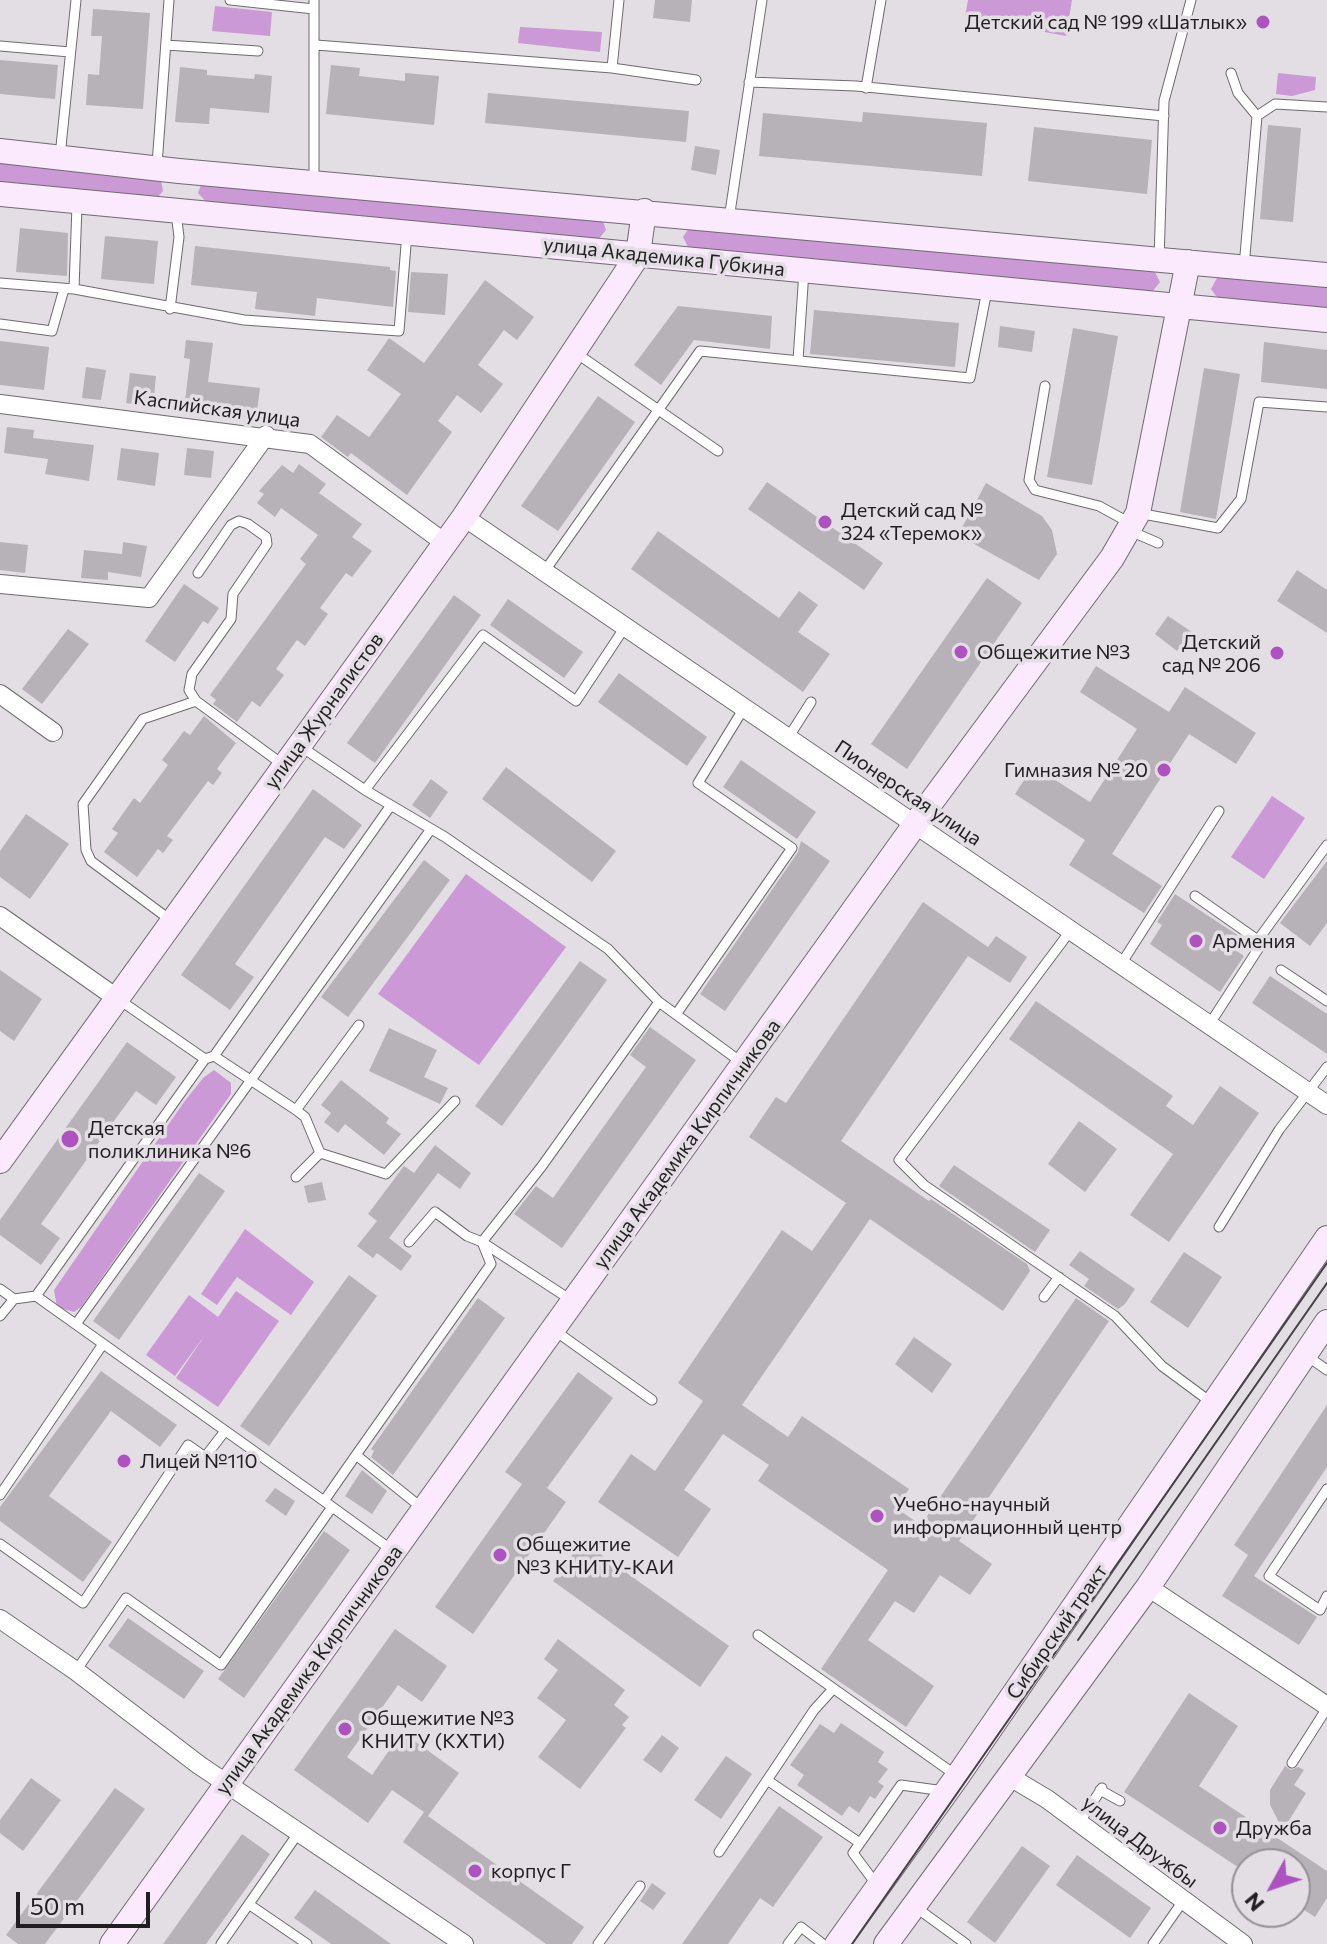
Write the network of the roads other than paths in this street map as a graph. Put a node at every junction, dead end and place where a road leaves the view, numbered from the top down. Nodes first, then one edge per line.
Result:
1 (76, 0) edge
2 (169, 0) edge
3 (230, 0) edge
4 (619, 0) edge
5 (762, 0) edge
6 (881, 0) edge
7 (1191, 0) edge
8 (314, 4) edge
9 (166, 45) junction
10 (316, 45) junction
11 (0, 46) edge
12 (258, 51) dead end
13 (70, 52) junction
14 (612, 68) junction
15 (1231, 73) dead end
16 (696, 80) dead end
17 (749, 82) junction
18 (866, 88) junction
19 (1327, 107) edge
20 (1164, 116) junction
21 (1257, 116) junction
22 (0, 151) edge
23 (60, 156) junction
24 (168, 170) junction
25 (314, 182) junction
26 (0, 194) edge
27 (78, 201) junction
28 (175, 209) junction
29 (644, 211) junction
30 (729, 219) junction
31 (407, 232) junction
32 (638, 255) junction
33 (1159, 260) junction
34 (1188, 262) junction
35 (1244, 267) junction
36 (804, 271) junction
37 (1327, 275) edge
38 (0, 283) edge
39 (69, 289) junction
40 (988, 289) junction
41 (1181, 308) junction
42 (170, 309) junction
43 (1327, 320) edge
44 (0, 324) edge
45 (574, 352) junction
46 (798, 360) junction
47 (1045, 386) dead end
48 (0, 404) edge
49 (1327, 407) edge
50 (660, 409) junction
51 (266, 435) junction
52 (718, 451) dead end
53 (464, 517) junction
54 (1131, 522) junction
55 (445, 543) junction
56 (1158, 543) dead end
57 (544, 572) junction
58 (198, 573) dead end
59 (0, 584) edge
60 (625, 627) junction
61 (0, 694) edge
62 (196, 701) junction
63 (811, 702) dead end
64 (744, 708) junction
65 (53, 732) dead end
66 (788, 738) junction
67 (300, 745) junction
68 (285, 766) junction
69 (365, 790) junction
70 (389, 808) junction
71 (1219, 811) dead end
72 (916, 825) junction
73 (431, 829) junction
74 (1327, 845) edge
75 (1195, 896) dead end
76 (0, 916) edge
77 (173, 922) junction
78 (1071, 930) junction
79 (1258, 940) junction
80 (1121, 964) junction
81 (1281, 970) dead end
82 (118, 999) junction
83 (1327, 1001) edge
84 (659, 1002) junction
85 (677, 1013) junction
86 (359, 1025) dead end
87 (1209, 1025) junction
88 (210, 1057) junction
89 (744, 1064) junction
90 (1327, 1067) edge
91 (250, 1079) junction
92 (1310, 1093) junction
93 (455, 1101) dead end
94 (1327, 1105) edge
95 (296, 1110) junction
96 (320, 1153) junction
97 (0, 1161) edge
98 (296, 1177) dead end
99 (1219, 1227) dead end
100 (1327, 1238) edge
101 (409, 1242) dead end
102 (482, 1242) junction
103 (1059, 1277) junction
104 (0, 1289) edge
105 (36, 1296) junction
106 (1044, 1297) dead end
107 (14, 1299) junction
108 (573, 1301) junction
109 (0, 1316) edge
110 (1327, 1322) edge
111 (76, 1324) junction
112 (553, 1330) junction
113 (103, 1344) junction
114 (1305, 1354) junction
115 (1327, 1370) edge
116 (652, 1400) dead end
117 (1215, 1404) junction
118 (225, 1431) junction
119 (356, 1455) junction
120 (1327, 1489) edge
121 (0, 1495) edge
122 (328, 1504) junction
123 (424, 1510) junction
124 (0, 1544) edge
125 (394, 1551) junction
126 (1148, 1587) junction
127 (1327, 1596) edge
128 (0, 1619) edge
129 (758, 1635) dead end
130 (76, 1671) junction
131 (833, 1689) junction
132 (1327, 1707) edge
133 (1292, 1763) dead end
134 (1010, 1777) junction
135 (767, 1780) junction
136 (952, 1784) junction
137 (228, 1785) junction
138 (1120, 1801) dead end
139 (1079, 1823) junction
140 (299, 1832) junction
141 (860, 1843) junction
142 (719, 1852) dead end
143 (640, 1886) dead end
144 (878, 1888) junction
145 (1183, 1901) junction
146 (250, 1905) junction
147 (914, 1906) junction
148 (112, 1944) edge
149 (221, 1944) edge
150 (307, 1944) edge
151 (464, 1944) edge
152 (598, 1944) edge
153 (788, 1944) edge
154 (823, 1944) edge
155 (837, 1944) edge
156 (886, 1944) edge
157 (966, 1944) edge
158 (1153, 1944) edge
159 (1243, 1944) edge

1 - 13 lane
2 - 9 lane
3 - 8 lane
4 - 14 lane
5 - 17 lane
6 - 18 lane
7 - 20 lane
8 - 10 lane
9 - 12 lane
9 - 24 lane
10 - 14 lane
10 - 25 lane
11 - 13 lane
13 - 23 lane
14 - 16 lane
15 - 21 lane
17 - 18 lane
17 - 30 lane
18 - 20 lane
19 - 21 lane
20 - 33 lane
21 - 35 lane
22 - 23 street
23 - 24 street
24 - 25 street
24 - 28 street
25 - 29 street
26 - 27 street, улица Академика Губкина
27 - 28 street, улица Академика Губкина
27 - 39 lane
28 - 31 street, улица Академика Губкина
28 - 42 lane
29 - 30 street
29 - 32 street
30 - 33 street
31 - 32 street, улица Академика Губкина
31 - 42 lane
32 - 36 street, улица Академика Губкина
32 - 45 street, улица Журналистов
33 - 34 street
34 - 35 street
34 - 41 street, улица Академика Кирпичникова
35 - 37 street
36 - 40 street, улица Академика Губкина
36 - 46 lane
38 - 39 lane
39 - 42 lane
39 - 44 lane
40 - 41 street, улица Академика Губкина
40 - 46 lane
41 - 43 street, улица Академика Губкина
41 - 54 street, улица Академика Кирпичникова
45 - 50 lane
45 - 53 street, улица Журналистов
46 - 50 lane
47 - 54 lane
48 - 51 street, Каспийская улица
49 - 54 lane
50 - 52 lane
50 - 57 lane
51 - 55 street, Каспийская улица
51 - 59 street
53 - 55 street, улица Журналистов
53 - 57 street, Пионерская улица
54 - 56 lane
54 - 72 street, улица Академика Кирпичникова
55 - 67 street, улица Журналистов
57 - 60 street, Пионерская улица
58 - 62 lane
60 - 64 street, Пионерская улица
60 - 69 lane
61 - 65 street
62 - 68 lane
62 - 77 lane
63 - 66 lane
64 - 66 street, Пионерская улица
64 - 85 lane
66 - 72 street, Пионерская улица
67 - 68 street, улица Журналистов
67 - 69 lane
68 - 77 street, улица Журналистов
69 - 70 lane
70 - 73 lane
70 - 88 lane
71 - 80 lane
72 - 78 street, Пионерская улица
72 - 89 street, улица Академика Кирпичникова
73 - 84 lane
73 - 91 lane
74 - 79 lane
75 - 79 lane
76 - 82 street
77 - 82 street, улица Журналистов
78 - 80 street, Пионерская улица
78 - 103 lane
79 - 87 lane
80 - 87 street, Пионерская улица
81 - 83 lane
82 - 88 lane
82 - 97 street, улица Журналистов
84 - 85 lane
84 - 102 lane
85 - 89 lane
86 - 95 lane
87 - 92 street, Пионерская улица
88 - 91 lane
88 - 105 lane
89 - 108 street, улица Академика Кирпичникова
90 - 92 lane
91 - 95 lane
91 - 111 lane
92 - 94 street, Пионерская улица
92 - 99 lane
93 - 96 lane
95 - 96 lane
96 - 98 lane
100 - 117 street, Сибирский тракт
101 - 102 lane
102 - 108 lane
102 - 119 lane
103 - 106 lane
103 - 117 lane
104 - 107 lane
105 - 107 lane
105 - 111 lane
107 - 109 lane
108 - 112 street, улица Академика Кирпичникова
110 - 114 street
111 - 113 lane
112 - 116 lane
112 - 123 street, улица Академика Кирпичникова
113 - 118 lane
113 - 121 lane
114 - 115 lane
114 - 126 street
117 - 136 street, Сибирский тракт
118 - 122 lane
118 - 124 lane
119 - 122 lane
119 - 123 lane
120 - 127 lane
122 - 125 lane
122 - 130 lane
123 - 125 street, улица Академика Кирпичникова
125 - 137 street, улица Академика Кирпичникова
126 - 132 street
126 - 134 street
128 - 130 street
129 - 131 lane
130 - 137 street
131 - 135 lane
131 - 136 lane
132 - 133 lane
134 - 139 street, улица Дружбы
134 - 147 street
135 - 141 lane
135 - 142 lane
136 - 141 lane
136 - 144 street, Сибирский тракт
137 - 140 street
137 - 148 street, улица Академика Кирпичникова
138 - 139 lane
139 - 145 street, улица Дружбы
140 - 146 lane
140 - 151 street
141 - 144 lane
143 - 152 lane
144 - 155 street, Сибирский тракт
145 - 158 lane
145 - 159 street, улица Дружбы
146 - 149 lane
146 - 150 lane
147 - 156 street
147 - 157 lane
153 - 154 lane

